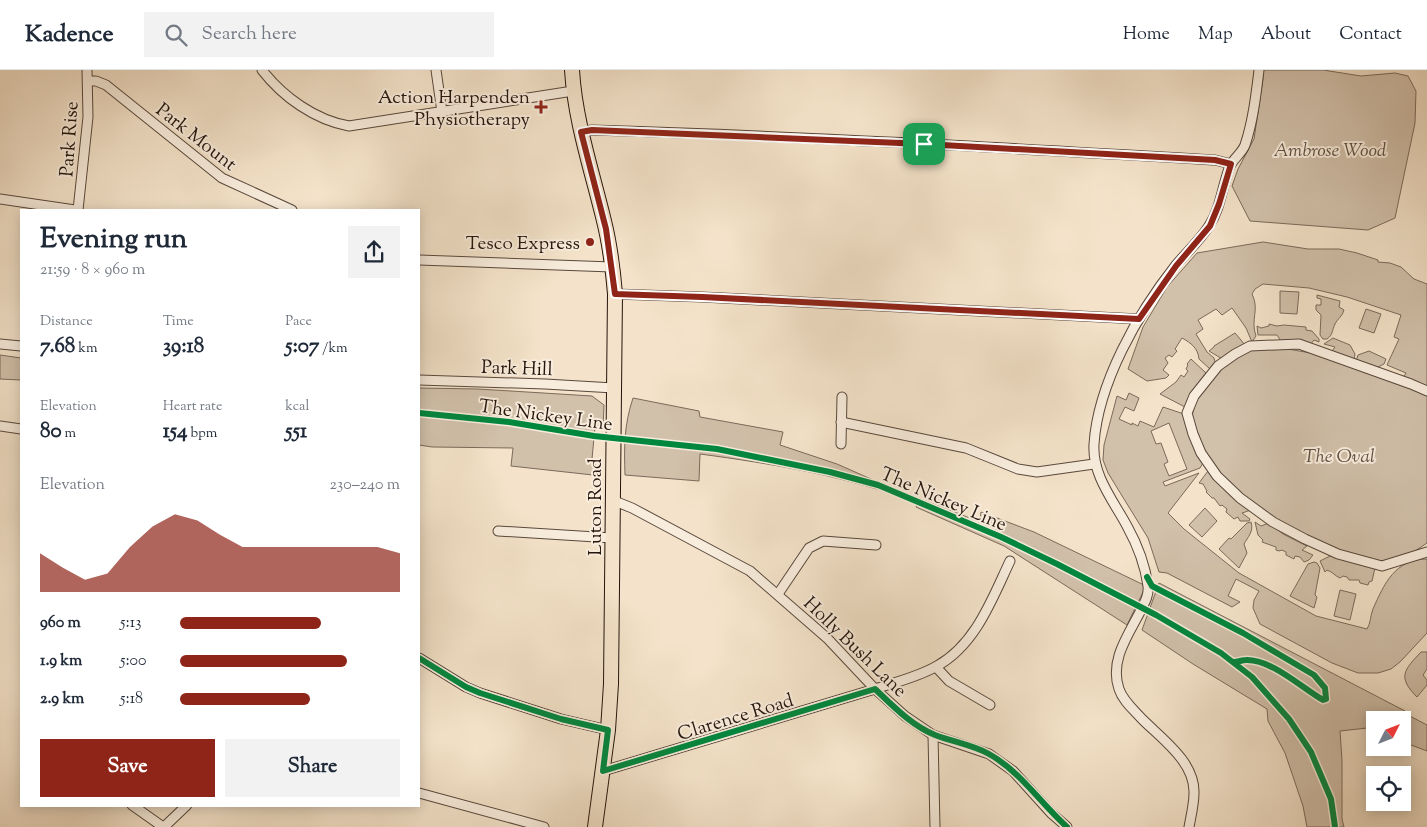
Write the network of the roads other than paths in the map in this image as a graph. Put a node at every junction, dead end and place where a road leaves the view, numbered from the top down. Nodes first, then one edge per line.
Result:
1 (87, 70) edge
2 (262, 70) edge
3 (436, 70) edge
4 (572, 70) edge
5 (1259, 70) edge
6 (88, 81) junction
7 (573, 92) junction
8 (442, 112) junction
9 (581, 132) junction
10 (1231, 164) junction
11 (0, 199) edge
12 (69, 209) edge
13 (76, 209) edge
14 (290, 209) edge
15 (420, 260) edge
16 (612, 267) junction
17 (615, 294) junction
18 (1139, 319) junction
19 (0, 344) edge
20 (20, 346) edge
21 (420, 380) edge
22 (614, 388) junction
23 (1427, 391) edge
24 (842, 397) dead end
25 (841, 422) junction
26 (0, 426) edge
27 (20, 429) edge
28 (841, 444) dead end
29 (1094, 464) junction
30 (612, 500) junction
31 (498, 531) dead end
32 (612, 538) junction
33 (876, 545) dead end
34 (1427, 552) edge
35 (1010, 561) dead end
36 (778, 594) junction
37 (420, 659) edge
38 (936, 666) junction
39 (876, 689) junction
40 (990, 704) dead end
41 (608, 730) junction
42 (933, 735) junction
43 (603, 771) junction
44 (420, 793) edge
45 (135, 807) edge
46 (185, 807) edge
47 (163, 827) edge
48 (544, 827) edge
49 (595, 827) edge
50 (935, 827) edge
51 (1066, 827) edge
52 (1189, 827) edge

1 - 6 street, Park Rise
2 - 8 street
3 - 8 street
4 - 7 main road, Luton Road
5 - 10 street
6 - 13 street, Park Rise
6 - 14 street, Park Mount
7 - 8 street
7 - 9 main road, Luton Road
9 - 10 street
9 - 16 main road, Luton Road
10 - 18 street
11 - 12 street
15 - 16 street
16 - 17 main road, Luton Road
17 - 18 street
17 - 22 main road, Luton Road
18 - 29 street
19 - 20 street
21 - 22 street, Park Hill
22 - 30 main road, Luton Road
23 - 34 street
24 - 25 street
25 - 28 street
25 - 29 street
26 - 27 street
29 - 52 street
30 - 32 main road, Luton Road
30 - 36 street, Holly Bush Lane
31 - 32 street
32 - 41 main road, Luton Road
33 - 36 street
35 - 38 street, Clarence Road
36 - 39 street, Holly Bush Lane
37 - 41 street
38 - 39 street, Clarence Road
38 - 40 street
39 - 42 street, Holly Bush Lane
39 - 43 street, Clarence Road
41 - 43 main road, Luton Road
42 - 50 street
42 - 51 street, Holly Bush Lane
43 - 49 main road, Luton Road
44 - 48 street
45 - 47 street
46 - 47 street

